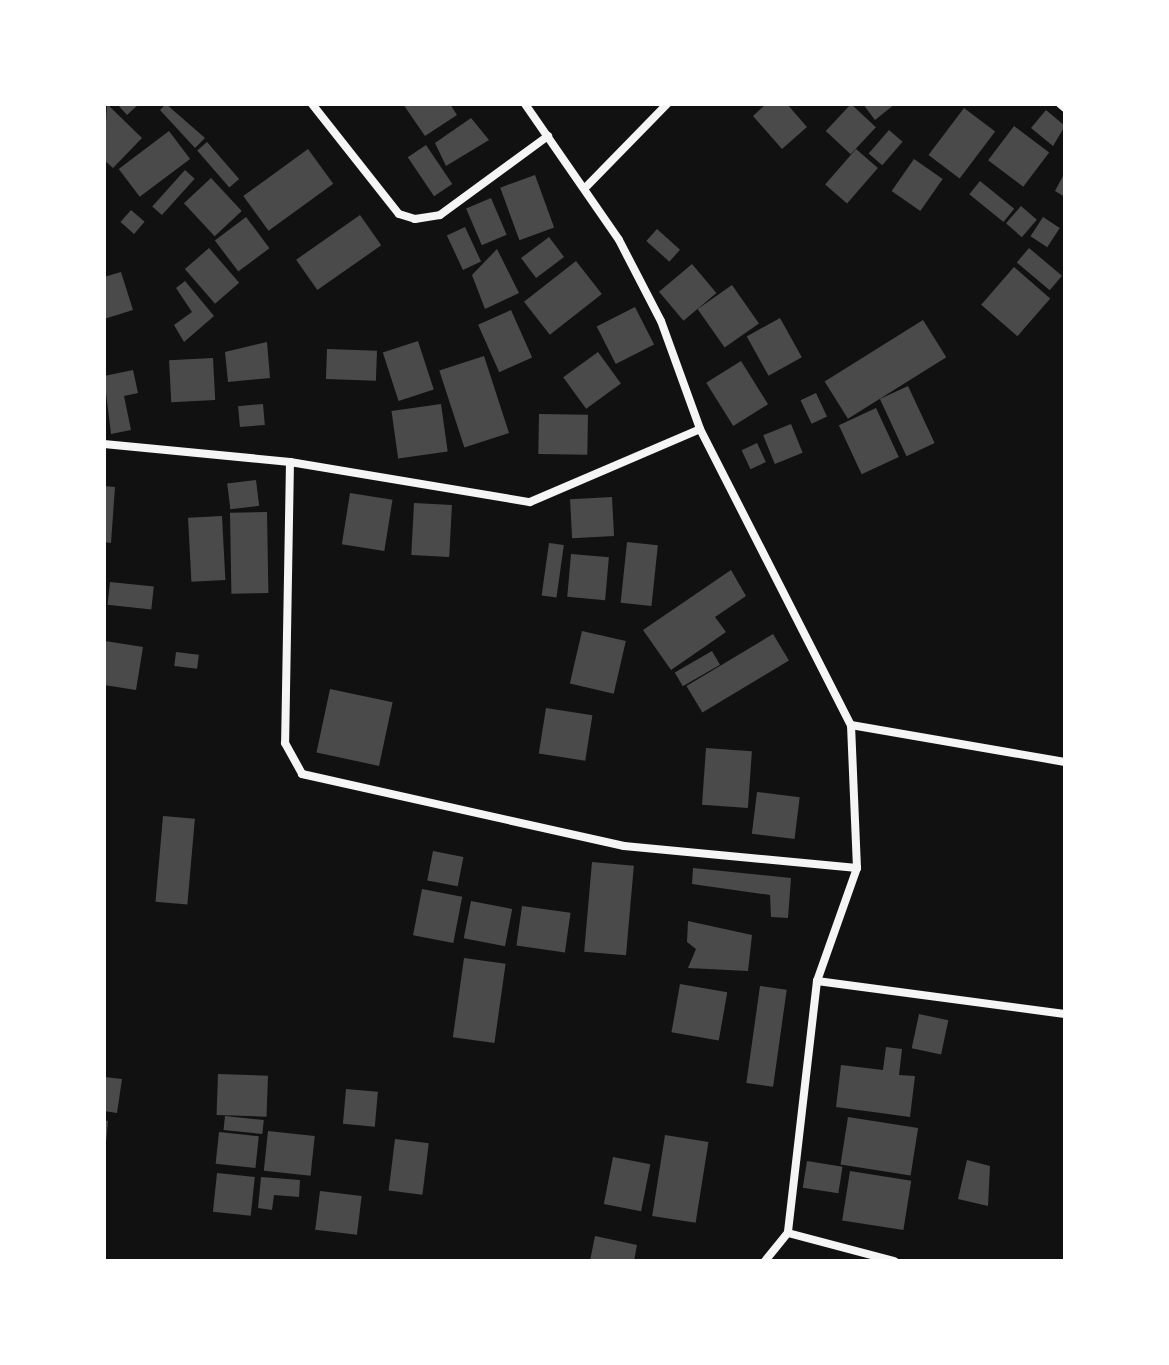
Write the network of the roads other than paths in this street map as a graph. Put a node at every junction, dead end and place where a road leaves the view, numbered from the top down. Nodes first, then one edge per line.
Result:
1 (312, 104) edge
2 (525, 104) edge
3 (667, 104) edge
4 (1060, 104) edge
5 (1065, 108) edge
6 (548, 136) junction
7 (587, 186) junction
8 (700, 429) junction
9 (104, 444) edge
10 (290, 462) junction
11 (851, 725) junction
12 (1065, 762) edge
13 (857, 868) junction
14 (817, 981) junction
15 (1065, 1014) edge
16 (788, 1233) junction
17 (765, 1261) edge
18 (894, 1261) edge

1 - 6 street
2 - 6 street
3 - 7 street
4 - 5 street
6 - 7 street
7 - 8 street
8 - 10 street
8 - 11 street
9 - 10 street
10 - 13 street
11 - 12 street
11 - 13 street
13 - 14 street
14 - 15 street
14 - 16 street
16 - 17 street
16 - 18 street

